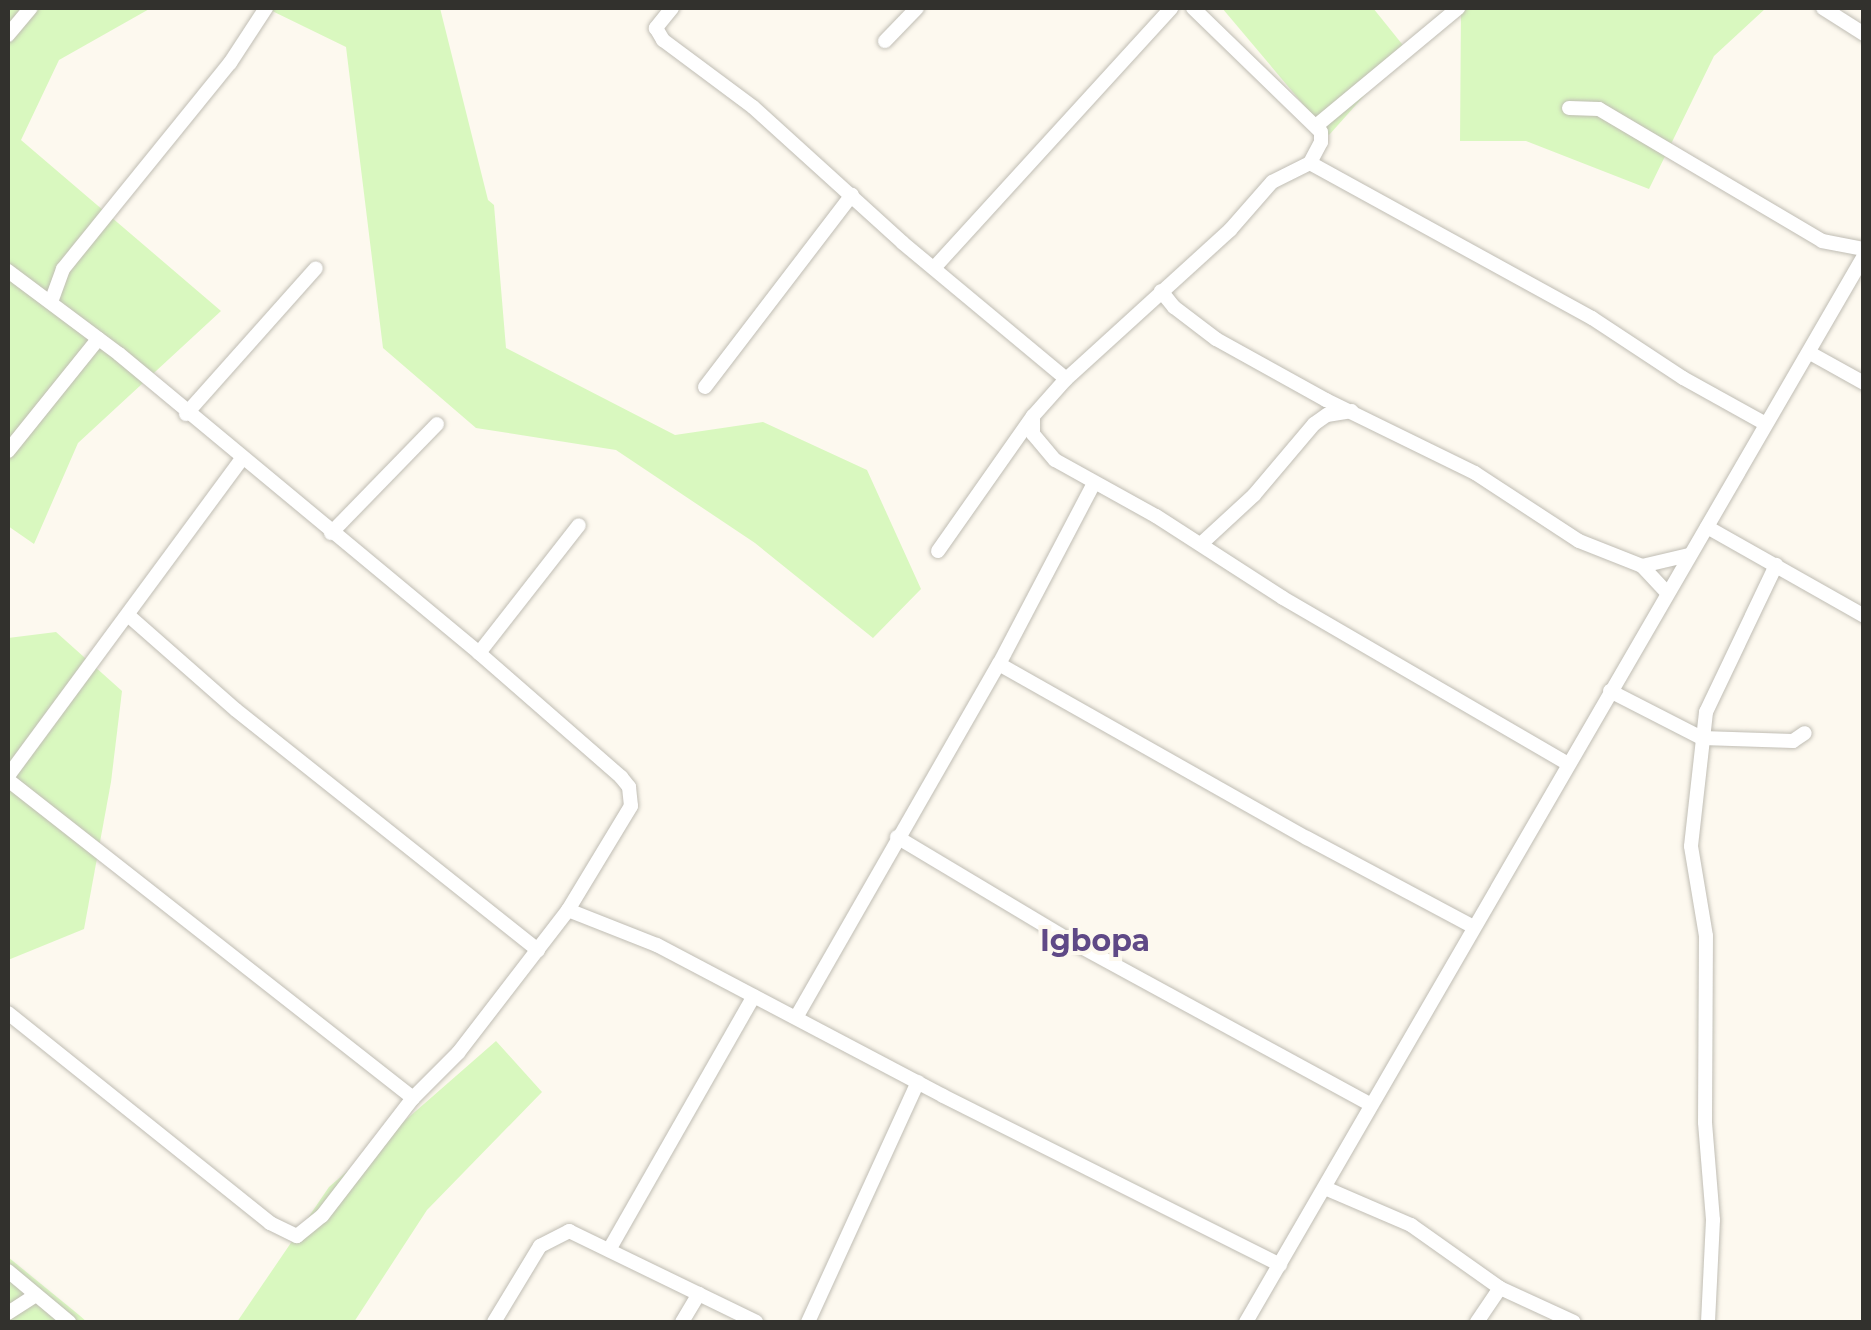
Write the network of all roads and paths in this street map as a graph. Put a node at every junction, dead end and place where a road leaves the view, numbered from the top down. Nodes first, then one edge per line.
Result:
1 (31, 8) edge
2 (266, 8) edge
3 (672, 8) edge
4 (918, 8) edge
5 (1171, 8) edge
6 (1193, 8) edge
7 (1458, 8) edge
8 (1824, 8) edge
9 (1864, 34) edge
10 (8, 35) edge
11 (885, 41) dead end
12 (1569, 108) dead end
13 (1316, 126) junction
14 (1310, 163) junction
15 (852, 195) junction
16 (1864, 253) edge
17 (316, 268) dead end
18 (934, 268) junction
19 (8, 270) edge
20 (1161, 291) junction
21 (51, 302) junction
22 (98, 339) junction
23 (1810, 353) junction
24 (1066, 379) junction
25 (1864, 383) edge
26 (705, 387) dead end
27 (1352, 411) junction
28 (186, 414) junction
29 (1033, 416) junction
30 (1764, 423) junction
31 (437, 424) dead end
32 (8, 451) edge
33 (242, 460) junction
34 (1094, 483) junction
35 (579, 525) dead end
36 (1706, 527) junction
37 (331, 533) junction
38 (1202, 543) junction
39 (938, 551) dead end
40 (1689, 555) junction
41 (1642, 566) junction
42 (1776, 566) junction
43 (1666, 592) junction
44 (129, 616) junction
45 (1864, 616) edge
46 (479, 652) junction
47 (999, 664) junction
48 (1610, 692) junction
49 (1805, 733) dead end
50 (1702, 738) junction
51 (1568, 764) junction
52 (8, 778) edge
53 (898, 836) junction
54 (568, 910) junction
55 (1472, 926) junction
56 (538, 950) junction
57 (754, 996) junction
58 (8, 1013) edge
59 (797, 1016) junction
60 (918, 1082) junction
61 (413, 1098) junction
62 (1370, 1104) junction
63 (1325, 1188) junction
64 (609, 1250) junction
65 (1280, 1265) junction
66 (8, 1271) edge
67 (1500, 1288) junction
68 (698, 1294) junction
69 (36, 1295) junction
70 (8, 1314) edge
71 (69, 1322) edge
72 (494, 1322) edge
73 (682, 1322) edge
74 (756, 1322) edge
75 (808, 1322) edge
76 (1246, 1322) edge
77 (1477, 1322) edge
78 (1574, 1322) edge
79 (1708, 1322) edge

1 - 10 street
2 - 21 street
3 - 15 street
4 - 11 street
5 - 18 street
6 - 13 street
7 - 13 street
8 - 9 street
12 - 16 street
13 - 14 street
14 - 20 street
14 - 30 street
15 - 18 street
15 - 26 street
16 - 23 street
17 - 28 street
18 - 24 street
19 - 21 street
20 - 24 street
20 - 27 street
21 - 22 street
22 - 28 street
22 - 32 street
23 - 25 street
23 - 30 street
24 - 29 street
27 - 38 street
27 - 41 street
28 - 33 street
29 - 34 street
29 - 39 street
30 - 36 street
31 - 37 street
33 - 37 street
33 - 44 street
34 - 38 street
34 - 47 street
35 - 46 street
36 - 40 street
36 - 42 street
37 - 46 street
38 - 51 street
40 - 41 street
40 - 43 street
41 - 43 street
42 - 45 street
42 - 50 street
43 - 48 street
44 - 52 street
44 - 56 street
46 - 54 street
47 - 53 street
47 - 55 street
48 - 50 street
48 - 51 street
49 - 50 street
50 - 79 street
51 - 55 street
52 - 61 street
53 - 59 street
53 - 62 street
54 - 56 street
54 - 57 street
55 - 62 street
56 - 61 street
57 - 59 street
57 - 64 street
58 - 61 street
59 - 60 street
60 - 65 street
60 - 75 street
62 - 63 street
63 - 65 street
63 - 67 street
64 - 68 street
64 - 72 street
65 - 76 street
66 - 69 street
67 - 77 street
67 - 78 street
68 - 73 street
68 - 74 street
69 - 70 street
69 - 71 street

